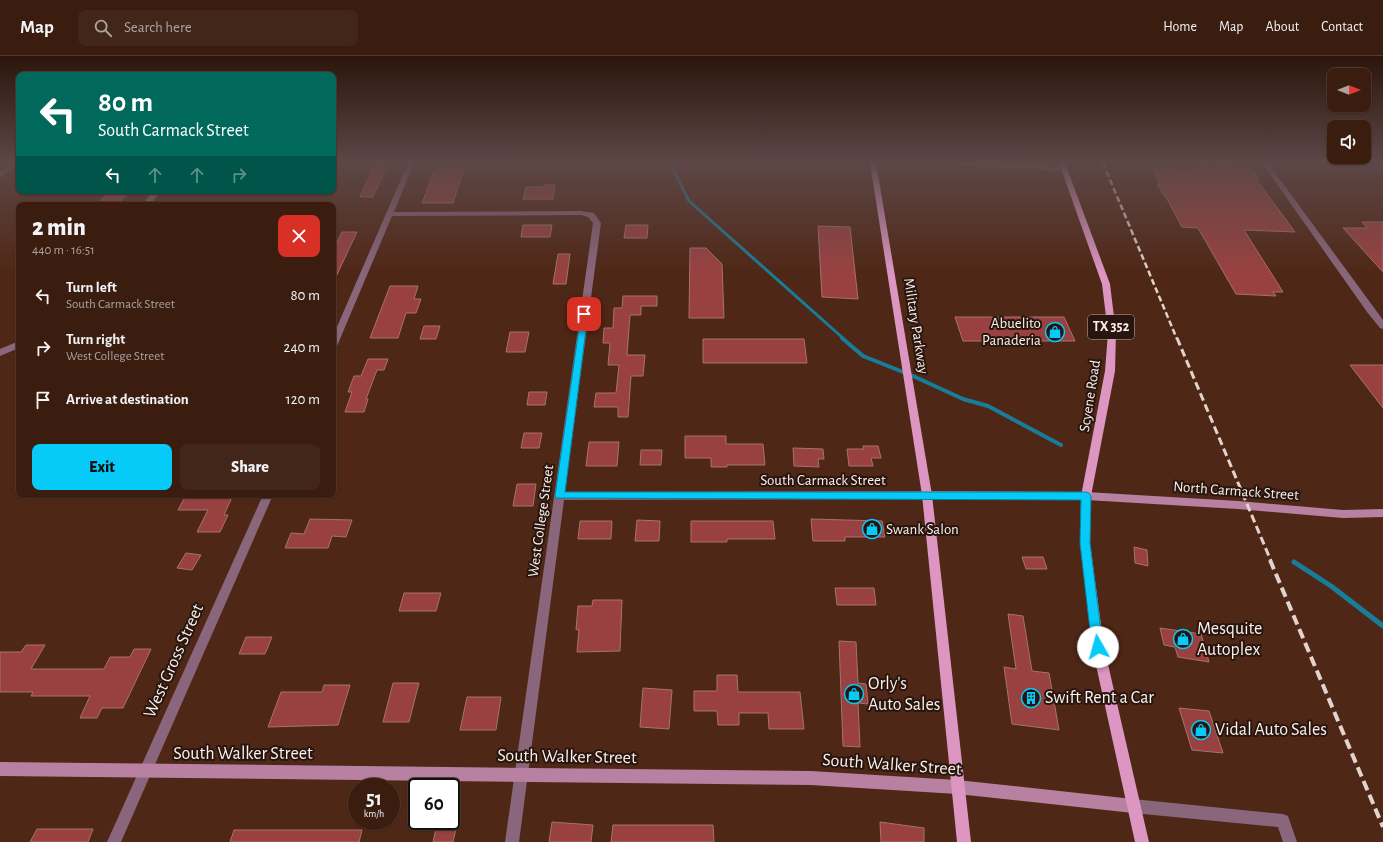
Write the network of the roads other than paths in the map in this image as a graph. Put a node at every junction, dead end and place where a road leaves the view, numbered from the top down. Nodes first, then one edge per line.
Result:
1 (395, 200) edge
2 (879, 200) edge
3 (1075, 200) edge
4 (1291, 200) edge
5 (389, 214) junction
6 (1383, 326) edge
7 (336, 339) edge
8 (16, 345) edge
9 (0, 353) edge
10 (927, 495) junction
11 (560, 496) junction
12 (1086, 496) junction
13 (267, 498) edge
14 (1383, 513) edge
15 (0, 769) edge
16 (144, 772) junction
17 (522, 774) junction
18 (958, 787) junction
19 (1133, 806) junction
20 (114, 842) edge
21 (512, 842) edge
22 (964, 842) edge
23 (1142, 842) edge
24 (1290, 842) edge

1 - 5 street
2 - 10 main road, Military Parkway
3 - 12 main road, Scyene Road / TX 352
4 - 6 street
5 - 7 street
5 - 11 street, West College Street
8 - 9 street
10 - 11 street, South Carmack Street
10 - 12 street, South Carmack Street
10 - 18 main road, Military Parkway
11 - 17 street, West College Street
12 - 14 street, North Carmack Street
12 - 19 main road, TX 352
13 - 16 street, West Gross Street
15 - 16 street, South Walker Street
16 - 17 street, South Walker Street
16 - 20 street, West Gross Street
17 - 18 street, South Walker Street
17 - 21 street, West College Street
18 - 19 street, South Walker Street
18 - 22 main road, Military Parkway
19 - 23 main road, TX 352
19 - 24 street

